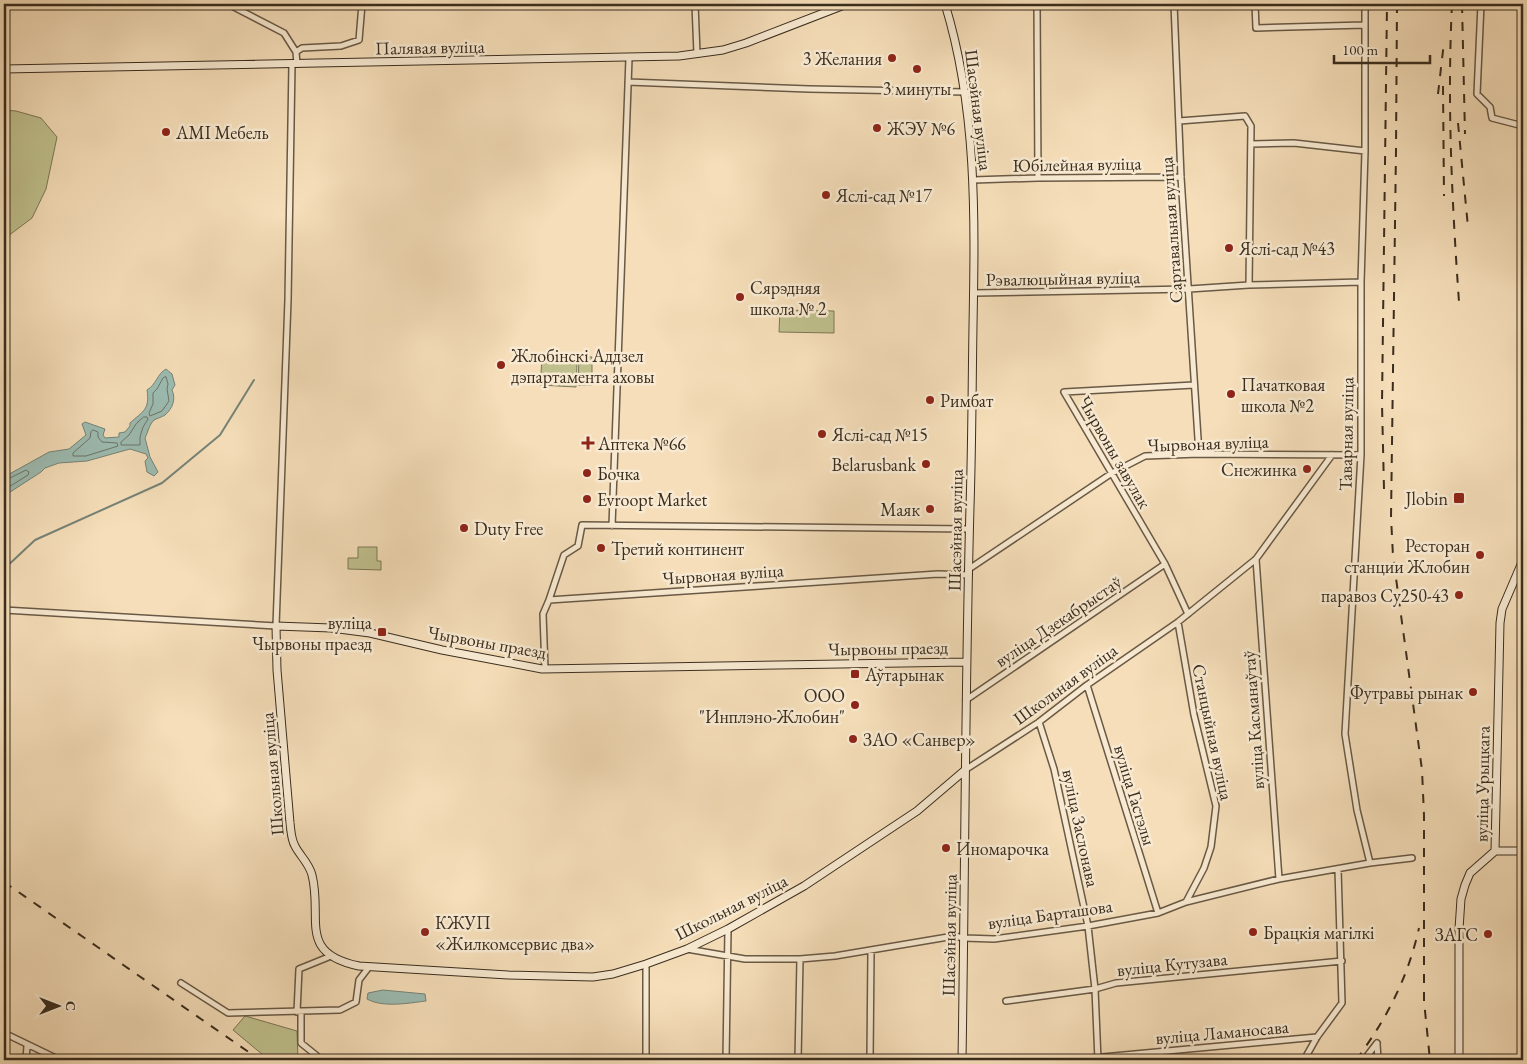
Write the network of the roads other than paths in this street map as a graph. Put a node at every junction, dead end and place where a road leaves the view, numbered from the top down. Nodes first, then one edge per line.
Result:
1 (228, 4) edge
2 (362, 4) edge
3 (696, 4) edge
4 (847, 4) edge
5 (946, 4) edge
6 (1037, 4) edge
7 (1174, 4) edge
8 (1255, 4) edge
9 (1365, 4) edge
10 (1481, 4) edge
11 (1365, 24) junction
12 (296, 52) junction
13 (698, 54) junction
14 (629, 58) junction
15 (294, 64) junction
16 (4, 69) edge
17 (628, 82) junction
18 (966, 92) junction
19 (1179, 121) junction
20 (1523, 126) edge
21 (1252, 144) junction
22 (1365, 152) junction
23 (1181, 177) junction
24 (1038, 178) junction
25 (973, 180) junction
26 (1362, 282) junction
27 (1249, 285) junction
28 (1189, 289) junction
29 (974, 293) junction
30 (1194, 385) junction
31 (1199, 454) junction
32 (1332, 455) junction
33 (1360, 455) junction
34 (1112, 473) junction
35 (612, 526) junction
36 (969, 529) junction
37 (1256, 559) junction
38 (1523, 560) edge
39 (1165, 564) junction
40 (969, 572) junction
41 (550, 600) junction
42 (4, 610) edge
43 (1188, 614) junction
44 (1178, 622) junction
45 (276, 626) junction
46 (966, 662) junction
47 (546, 669) junction
48 (1087, 685) junction
49 (966, 700) junction
50 (1039, 722) junction
51 (964, 771) junction
52 (1523, 850) edge
53 (1495, 851) junction
54 (1412, 858) dead end
55 (1370, 863) junction
56 (1338, 869) junction
57 (1279, 879) junction
58 (1186, 902) junction
59 (1158, 913) junction
60 (1088, 926) junction
61 (728, 929) junction
62 (964, 938) junction
63 (687, 948) junction
64 (871, 950) junction
65 (331, 956) junction
66 (727, 956) junction
67 (800, 959) junction
68 (1342, 961) junction
69 (646, 964) junction
70 (369, 967) junction
71 (181, 983) dead end
72 (1095, 989) junction
73 (1006, 1001) dead end
74 (299, 1012) junction
75 (4, 1033) edge
76 (1317, 1037) junction
77 (27, 1046) junction
78 (47, 1054) junction
79 (1098, 1059) edge
80 (26, 1060) edge
81 (39, 1060) edge
82 (60, 1060) edge
83 (322, 1060) edge
84 (646, 1060) edge
85 (726, 1060) edge
86 (798, 1060) edge
87 (870, 1060) edge
88 (962, 1060) edge
89 (1070, 1060) edge
90 (1304, 1060) edge
91 (1364, 1060) edge
92 (1378, 1060) edge
93 (1459, 1060) edge

1 - 12 street
2 - 12 street
3 - 13 street
4 - 13 street, Палявая вуліца
5 - 18 street, Шасэйная вуліца
6 - 24 street
7 - 19 street, Сартавальная вуліца
8 - 11 street
9 - 11 street, Таварная вуліца
10 - 20 street
11 - 22 street, Таварная вуліца
12 - 15 street
13 - 14 street, Палявая вуліца
14 - 15 street, Палявая вуліца
14 - 17 street
15 - 16 street, Палявая вуліца
15 - 45 street
17 - 18 street
17 - 35 street
18 - 25 street, Шасэйная вуліца
19 - 21 street
19 - 23 street, Сартавальная вуліца
21 - 22 street
21 - 27 street
22 - 26 street, Таварная вуліца
23 - 24 street, Юбілейная вуліца
23 - 28 street, Сартавальная вуліца
24 - 25 street, Юбілейная вуліца
25 - 29 street, Шасэйная вуліца
26 - 27 street, Рэвалюцыйная вуліца
26 - 33 street, Таварная вуліца
27 - 28 street, Рэвалюцыйная вуліца
28 - 29 street, Рэвалюцыйная вуліца
28 - 30 street, Сартавальная вуліца
29 - 36 street, Шасэйная вуліца
30 - 31 street, Сартавальная вуліца
30 - 34 street, Чырвоны завулак
31 - 32 street, Чырвоная вуліца
31 - 34 street, Чырвоная вуліца
32 - 33 street, Чырвоная вуліца
32 - 37 street, Школьная вуліца
33 - 55 street, Таварная вуліца
34 - 39 street, Чырвоны завулак
34 - 40 street, Чырвоная вуліца
35 - 36 street
35 - 41 street
36 - 40 street, Шасэйная вуліца
37 - 43 street, Школьная вуліца
37 - 57 street, вуліца Касманаўтаў
38 - 53 street, вуліца Урыцкага
39 - 43 street, Чырвоны завулак
39 - 49 street, вуліца Дзекабрыстаў
40 - 41 street, Чырвоная вуліца
40 - 46 street, Шасэйная вуліца
41 - 47 street
42 - 45 street, Чырвоны праезд
43 - 44 street, Школьная вуліца
44 - 48 street, Школьная вуліца
44 - 58 street, Станцыйная вуліца
45 - 47 street, Чырвоны праезд
45 - 65 street, Школьная вуліца
46 - 47 street, Чырвоны праезд
46 - 49 street, Шасэйная вуліца
48 - 50 street, Школьная вуліца
48 - 59 street, вуліца Гастэлы
49 - 51 street, Шасэйная вуліца
50 - 51 street, Школьная вуліца
50 - 60 street, вуліца Заслонава
51 - 61 street, Школьная вуліца
51 - 62 street, Шасэйная вуліца
52 - 53 street
53 - 93 street, вуліца Урыцкага
54 - 55 street, вуліца Барташова
55 - 56 street, вуліца Барташова
56 - 57 street, вуліца Барташова
56 - 68 street
57 - 58 street, вуліца Барташова
58 - 59 street, вуліца Барташова
59 - 60 street, вуліца Барташова
60 - 62 street, вуліца Барташова
60 - 72 street, вуліца Заслонава
61 - 63 street, Школьная вуліца
61 - 66 street
62 - 64 street, вуліца Барташова
62 - 88 street, Шасэйная вуліца
63 - 66 street, вуліца Барташова
63 - 69 street, Школьная вуліца
64 - 67 street, вуліца Барташова
64 - 87 street
65 - 70 street, Школьная вуліца
65 - 74 street
66 - 67 street, вуліца Барташова
66 - 85 street
67 - 86 street
68 - 72 street, вуліца Кутузава
68 - 76 street
69 - 70 street, Школьная вуліца
69 - 84 street
70 - 74 street
71 - 74 street
72 - 73 street, вуліца Кутузава
72 - 79 street, вуліца Заслонава
74 - 83 street
75 - 77 street
76 - 79 street, вуліца Ламаносава
76 - 90 street
77 - 78 street
77 - 80 street
78 - 81 street
78 - 82 street
79 - 89 street, вуліца Ламаносава
91 - 92 street

